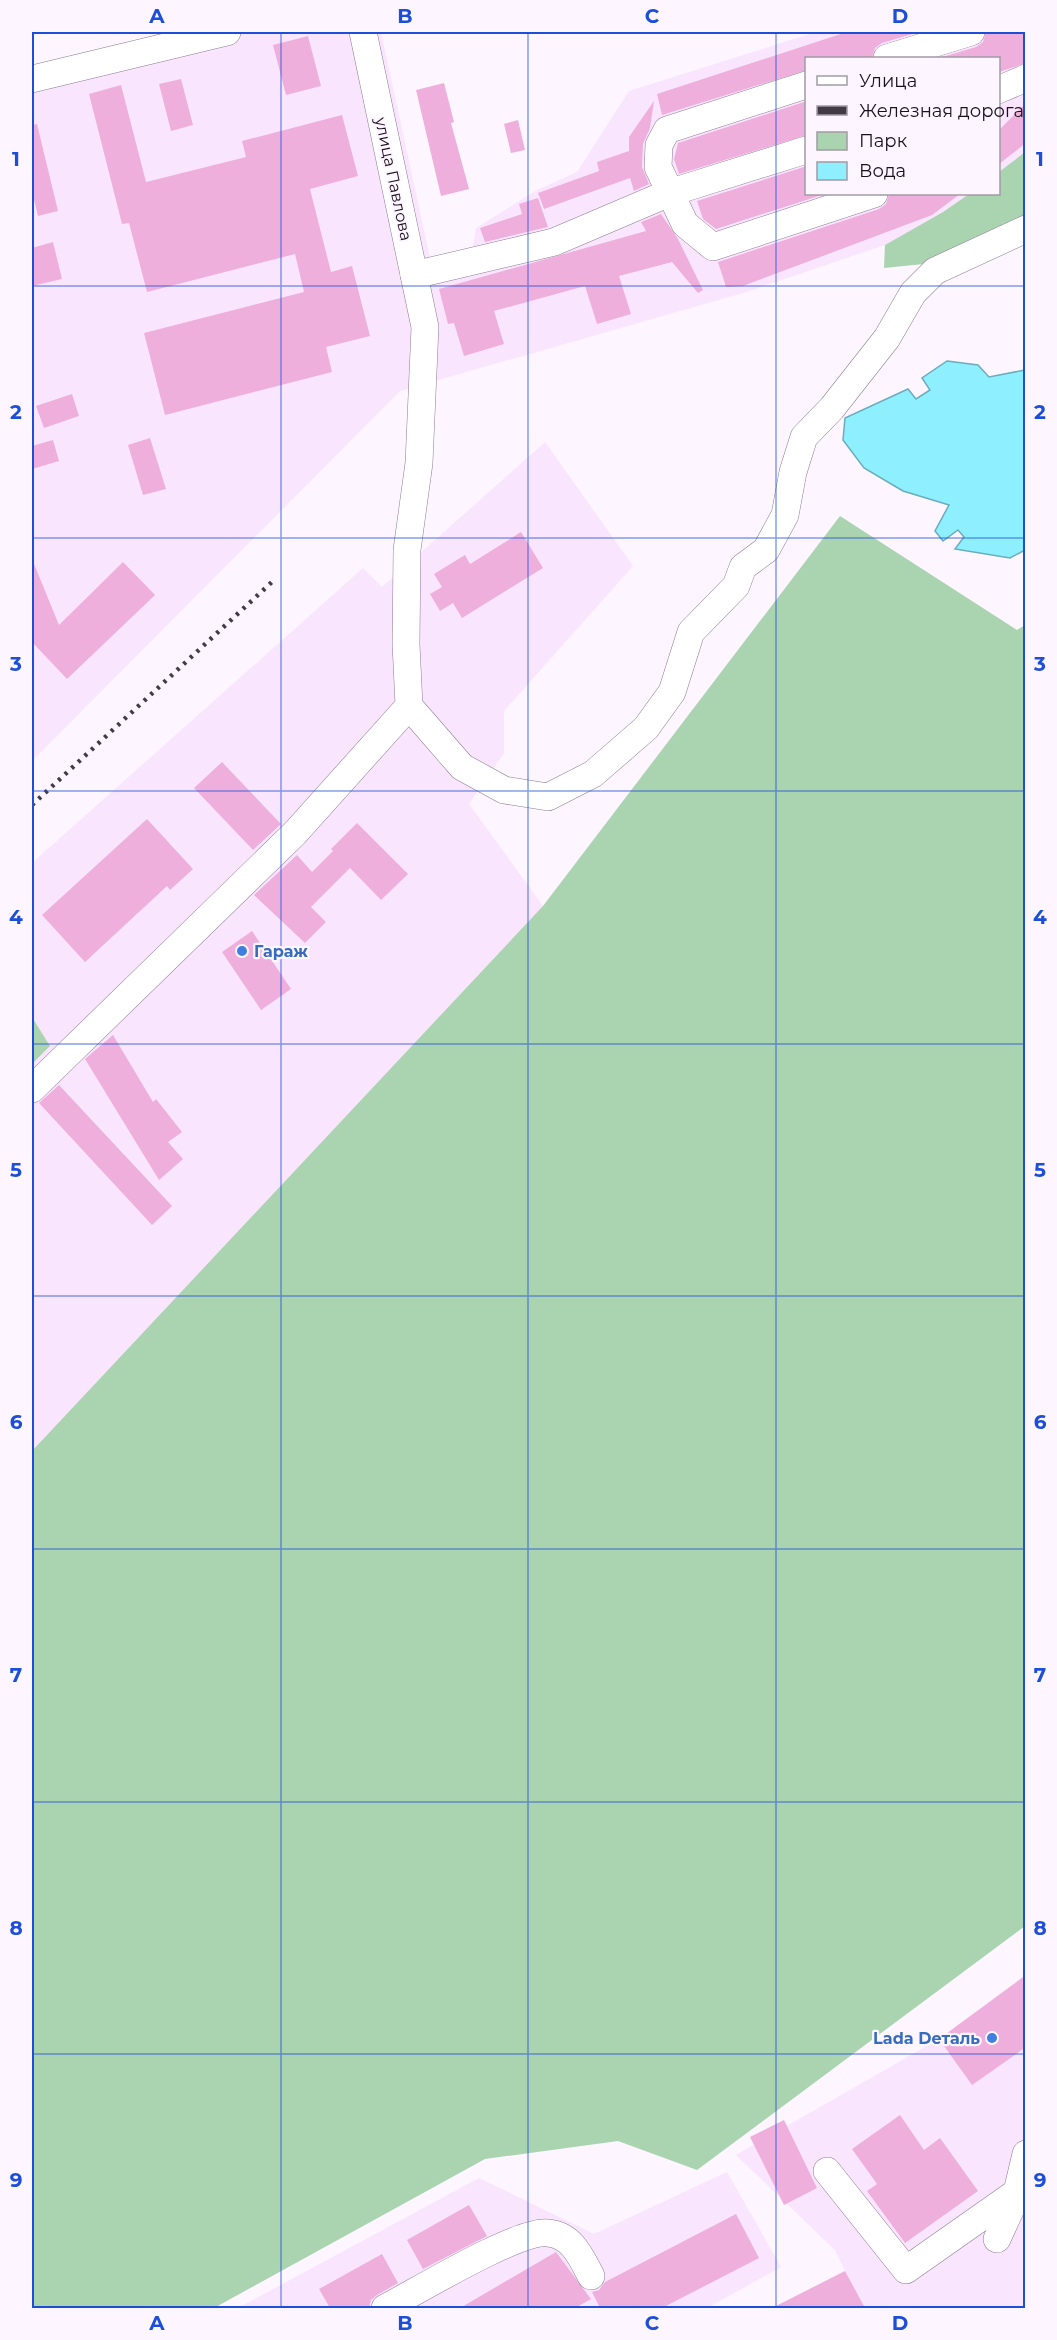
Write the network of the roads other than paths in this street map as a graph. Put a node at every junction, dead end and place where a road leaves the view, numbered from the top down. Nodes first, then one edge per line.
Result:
1 (227, 32) edge
2 (363, 32) edge
3 (971, 32) edge
4 (122, 43) edge
5 (890, 57) edge
6 (1026, 78) edge
7 (32, 79) edge
8 (805, 86) edge
9 (1000, 90) edge
10 (805, 151) edge
11 (669, 193) junction
12 (871, 195) edge
13 (1026, 229) edge
14 (414, 275) junction
15 (409, 706) junction
16 (32, 1089) edge
17 (1026, 2154) edge
18 (827, 2171) dead end
19 (1021, 2197) edge
20 (997, 2239) dead end
21 (591, 2276) dead end
22 (386, 2308) edge

1 - 4 street
2 - 14 street, улица Павлова
3 - 5 street
4 - 7 street
6 - 9 street
8 - 11 street
10 - 11 street
11 - 12 street
11 - 14 street
13 - 15 street
14 - 15 street, улица Павлова
15 - 16 street
17 - 19 street
18 - 19 street
19 - 20 street
21 - 22 street

